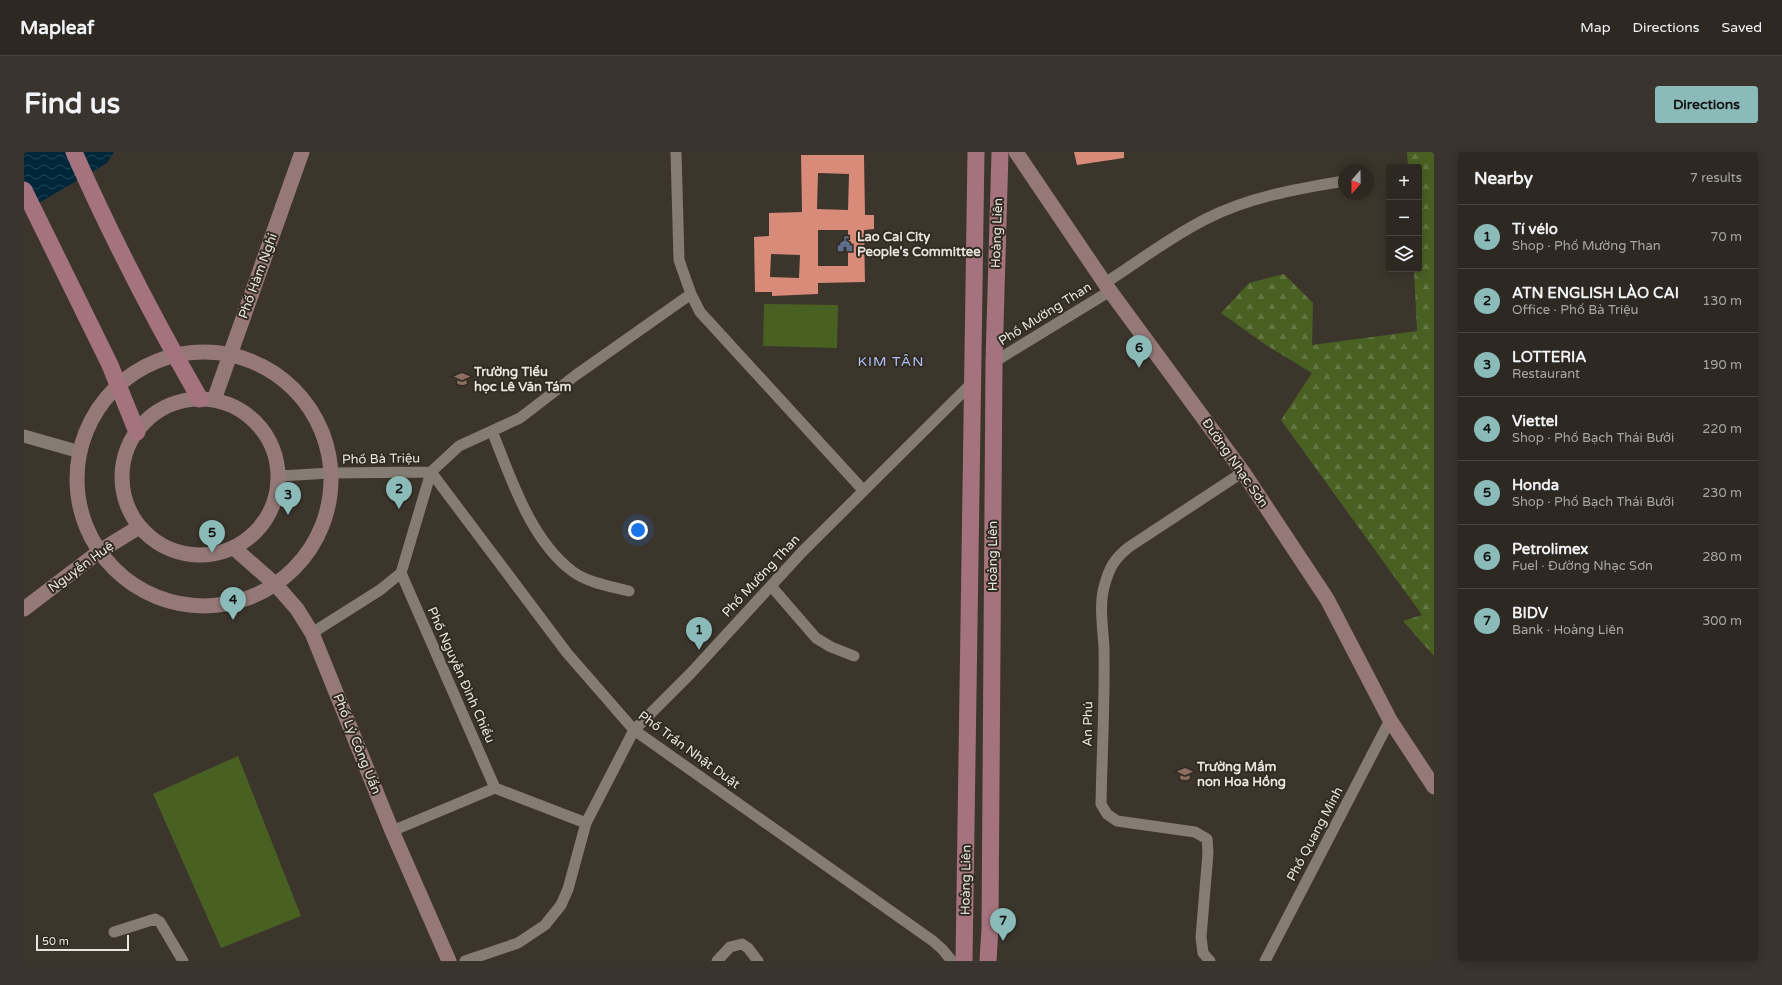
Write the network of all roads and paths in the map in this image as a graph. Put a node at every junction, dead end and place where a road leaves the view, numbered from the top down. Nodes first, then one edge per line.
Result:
1 (74, 152) edge
2 (302, 152) edge
3 (676, 152) edge
4 (976, 152) edge
5 (1000, 152) edge
6 (1016, 152) edge
7 (1338, 182) edge
8 (24, 190) edge
9 (976, 209) junction
10 (998, 209) junction
11 (1107, 287) junction
12 (691, 294) junction
13 (230, 355) junction
14 (175, 356) junction
15 (994, 362) junction
16 (974, 381) junction
17 (119, 385) junction
18 (207, 399) junction
19 (492, 431) junction
20 (137, 432) junction
21 (24, 436) edge
22 (80, 452) junction
23 (431, 472) junction
24 (1243, 472) junction
25 (331, 473) junction
26 (279, 476) junction
27 (863, 490) junction
28 (139, 527) junction
29 (234, 548) junction
30 (100, 551) junction
31 (401, 573) junction
32 (276, 586) junction
33 (771, 586) junction
34 (629, 591) dead end
35 (24, 609) edge
36 (312, 633) junction
37 (854, 656) dead end
38 (1390, 720) junction
39 (634, 730) junction
40 (1434, 787) edge
41 (495, 788) junction
42 (586, 823) junction
43 (392, 831) junction
44 (114, 932) dead end
45 (183, 961) edge
46 (449, 961) edge
47 (465, 961) edge
48 (717, 961) edge
49 (758, 961) edge
50 (952, 961) edge
51 (964, 961) edge
52 (988, 961) edge
53 (1210, 961) edge
54 (1265, 961) edge

1 - 14 main road
2 - 13 main road, Phố Hàm Nghi
3 - 12 street
4 - 9 main road, Hoàng Liên
5 - 10 main road, Hoàng Liên
6 - 11 main road, Đường Nhạc Sơn
7 - 11 street, Phố Mường Than
8 - 17 main road
9 - 10 main road
9 - 16 main road, Hoàng Liên
10 - 15 main road, Hoàng Liên
11 - 15 street, Phố Mường Than
11 - 24 main road, Đường Nhạc Sơn
12 - 19 street, Phố Bà Triệu
12 - 27 street
13 - 14 main road
13 - 18 main road, Phố Hàm Nghi
13 - 25 main road
14 - 17 main road
14 - 18 main road
15 - 16 main road
15 - 52 main road, Hoàng Liên
16 - 27 street, Phố Mường Than
16 - 51 main road, Hoàng Liên
17 - 20 main road
17 - 22 main road
18 - 20 main road
18 - 26 main road
19 - 23 street, Phố Bà Triệu
19 - 34 street
20 - 28 main road
21 - 22 street
22 - 30 main road
23 - 25 street, Phố Bà Triệu
23 - 31 street
23 - 39 street, Phố Trần Nhật Duật
24 - 38 main road, Đường Nhạc Sơn
24 - 53 street, An Phú
25 - 26 street, Phố Bà Triệu
25 - 32 main road
26 - 29 main road
27 - 33 street, Phố Mường Than
28 - 29 main road
28 - 30 main road, Nguyễn Huệ
29 - 32 main road, Phố Lý Công Uẩn
30 - 32 main road
30 - 35 main road, Nguyễn Huệ
31 - 36 street
31 - 41 street, Phố Nguyễn Đình Chiểu
32 - 36 main road, Phố Lý Công Uẩn
33 - 37 street
33 - 39 street, Phố Mường Than
36 - 43 main road, Phố Lý Công Uẩn
38 - 40 main road, Đường Nhạc Sơn
38 - 54 street, Phố Quang Minh
39 - 42 street, Phố Mường Than
39 - 50 street, Phố Trần Nhật Duật
41 - 42 street
41 - 43 street
42 - 47 street, Phố Mường Than
43 - 46 main road, Phố Lý Công Uẩn
44 - 45 street
48 - 49 street

